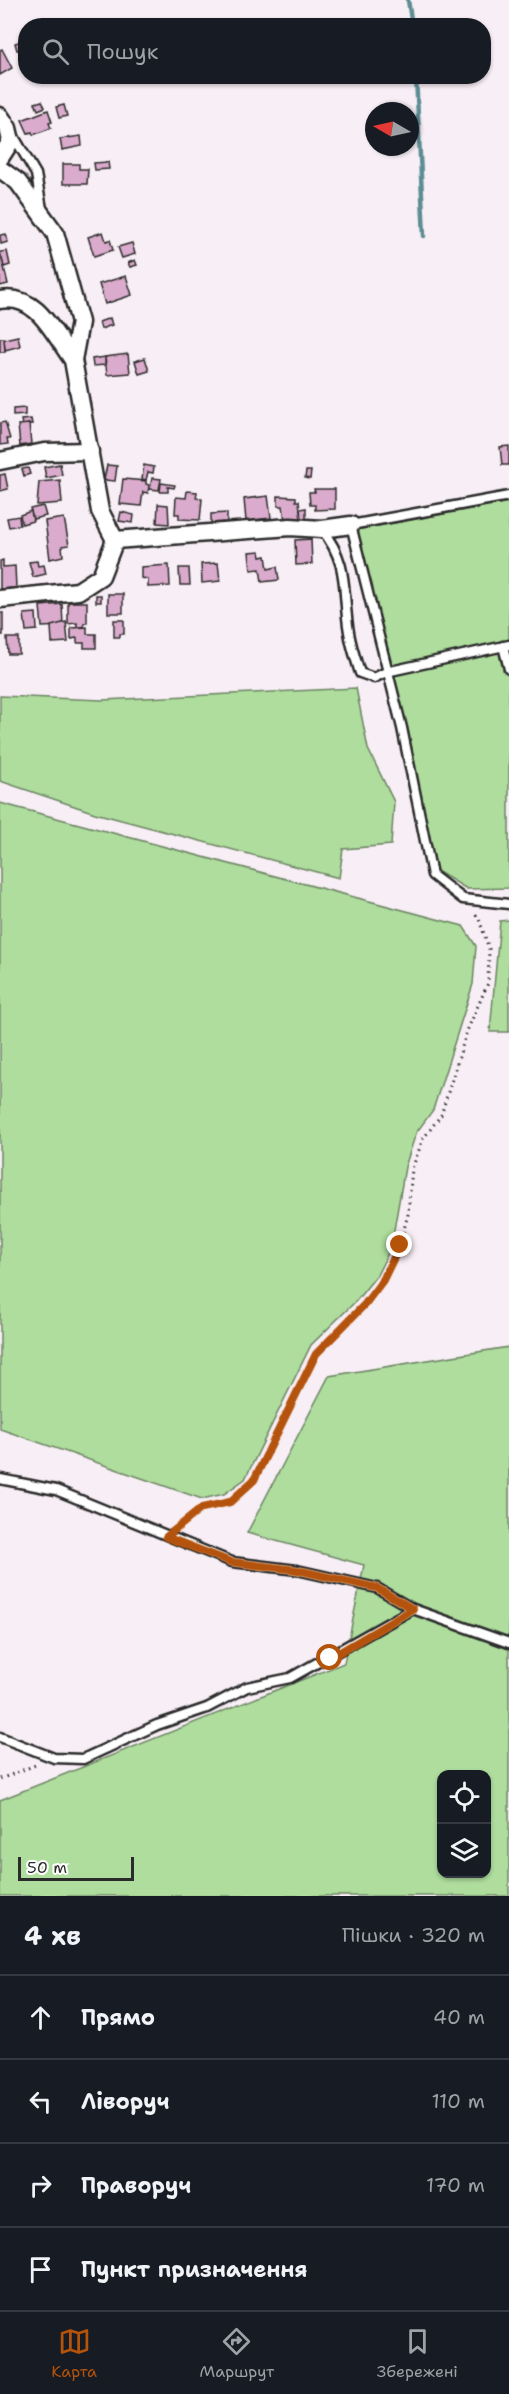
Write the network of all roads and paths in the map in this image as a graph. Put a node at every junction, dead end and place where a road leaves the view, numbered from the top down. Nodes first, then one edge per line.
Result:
1 (4, 122) edge
2 (0, 158) edge
3 (0, 169) edge
4 (43, 218) junction
5 (0, 300) edge
6 (73, 360) junction
7 (90, 451) junction
8 (0, 461) edge
9 (509, 496) edge
10 (351, 525) junction
11 (322, 529) junction
12 (115, 540) junction
13 (0, 599) edge
14 (506, 646) edge
15 (509, 669) edge
16 (386, 672) junction
17 (463, 899) junction
18 (509, 904) edge
19 (0, 1479) edge
20 (166, 1537) junction
21 (413, 1609) junction
22 (509, 1643) edge
23 (0, 1737) edge
24 (54, 1758) junction
25 (0, 1779) edge

1 - 2 street
1 - 4 lane
3 - 4 street
4 - 6 street
5 - 6 street
6 - 7 street
7 - 8 street
7 - 12 street
9 - 10 lane
10 - 11 street
10 - 16 lane
11 - 12 street
11 - 16 lane
12 - 13 street
14 - 15 lane
14 - 16 lane
16 - 17 lane
17 - 18 lane
17 - 20 path
19 - 20 lane
20 - 21 lane
21 - 22 lane
21 - 24 lane
23 - 24 lane
24 - 25 path

